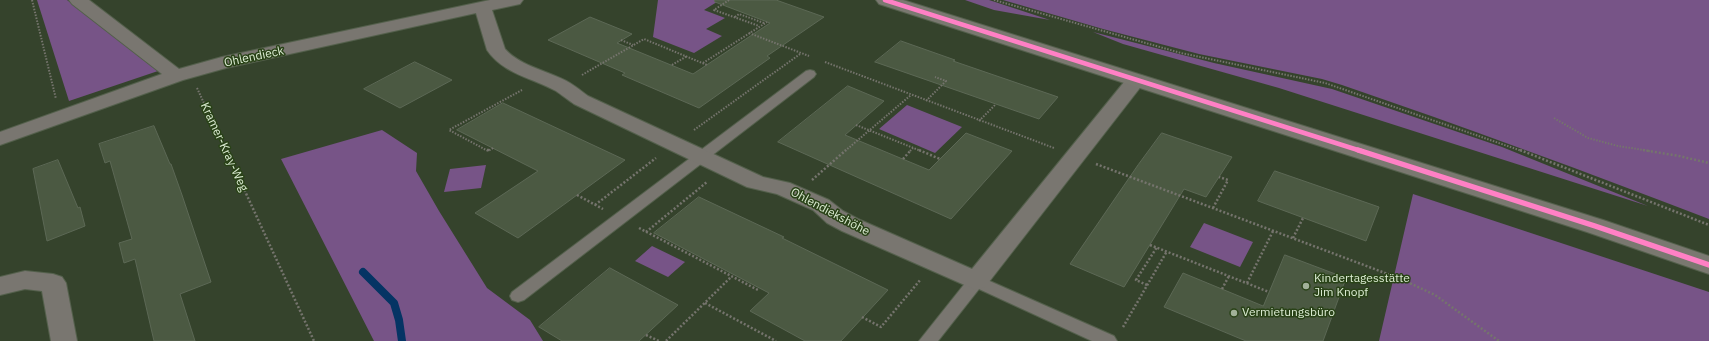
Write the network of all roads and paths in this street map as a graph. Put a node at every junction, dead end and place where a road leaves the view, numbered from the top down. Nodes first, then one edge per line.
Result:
1 (32, 0) edge
2 (78, 0) edge
3 (514, 0) edge
4 (729, 0) edge
5 (885, 0) edge
6 (994, 0) edge
7 (483, 7) junction
8 (735, 17) junction
9 (767, 22) dead end
10 (764, 23) junction
11 (759, 26) junction
12 (621, 40) dead end
13 (634, 45) junction
14 (800, 53) dead end
15 (687, 56) junction
16 (703, 63) junction
17 (707, 65) dead end
18 (672, 66) dead end
19 (810, 74) dead end
20 (176, 76) junction
21 (935, 77) dead end
22 (543, 79) junction
23 (1136, 80) junction
24 (563, 87) junction
25 (911, 96) dead end
26 (926, 101) dead end
27 (996, 104) dead end
28 (57, 105) dead end
29 (1554, 118) dead end
30 (979, 121) dead end
31 (856, 125) dead end
32 (870, 130) junction
33 (0, 138) edge
34 (675, 144) junction
35 (493, 148) dead end
36 (913, 148) junction
37 (702, 156) junction
38 (902, 159) dead end
39 (940, 159) dead end
40 (1709, 163) edge
41 (726, 167) junction
42 (1219, 177) dead end
43 (796, 194) junction
44 (577, 195) dead end
45 (596, 205) junction
46 (1213, 208) dead end
47 (620, 218) junction
48 (1304, 218) dead end
49 (1709, 224) edge
50 (1273, 231) dead end
51 (646, 232) junction
52 (1293, 238) dead end
53 (1150, 245) dead end
54 (1157, 247) junction
55 (1167, 251) junction
56 (935, 262) junction
57 (1709, 265) edge
58 (1229, 276) junction
59 (731, 277) junction
60 (1401, 279) dead end
61 (976, 281) junction
62 (1248, 283) junction
63 (1147, 285) junction
64 (0, 286) edge
65 (1222, 289) dead end
66 (758, 290) dead end
67 (1269, 292) dead end
68 (518, 296) dead end
69 (705, 303) junction
70 (862, 317) dead end
71 (1121, 329) dead end
72 (646, 334) dead end
73 (64, 341) edge
74 (314, 341) edge
75 (659, 341) edge
76 (666, 341) edge
77 (776, 341) edge
78 (928, 341) edge
79 (1108, 341) edge
80 (1499, 341) edge

1 - 28 path
2 - 20 street
3 - 7 street, Ohlendieck
4 - 8 path
5 - 23 main road
6 - 49 path
7 - 20 street, Ohlendieck
7 - 22 street, Ohlendiekshöhe
8 - 10 path
8 - 11 path
9 - 10 path
10 - 11 path
11 - 16 path
12 - 13 path
13 - 15 path
13 - 24 path
14 - 34 path
15 - 16 path
15 - 18 path
16 - 17 path
19 - 37 lane
20 - 33 street, Ohlendieck
20 - 74 path, Kramer-Kray-Weg
21 - 26 path
22 - 24 street, Ohlendiekshöhe
22 - 35 path
23 - 57 main road
23 - 61 street
24 - 34 street, Ohlendiekshöhe
25 - 32 path
27 - 30 path
29 - 40 path
31 - 32 path
32 - 36 path
32 - 43 path
34 - 37 street, Ohlendiekshöhe
34 - 45 path
36 - 38 path
36 - 39 path
37 - 41 street, Ohlendiekshöhe
37 - 47 lane
41 - 43 street, Ohlendiekshöhe
41 - 51 path
42 - 46 path
43 - 56 street, Ohlendiekshöhe
44 - 45 path
45 - 47 path
47 - 51 path
47 - 68 lane
48 - 52 path
50 - 62 path
51 - 59 path
53 - 54 path
54 - 55 path
54 - 63 path
55 - 58 path
55 - 63 path
56 - 61 street, Ohlendiekshöhe
56 - 70 path
58 - 62 path
58 - 65 path
59 - 66 path
59 - 69 path
60 - 80 path
61 - 78 lane
61 - 79 lane
62 - 67 path
63 - 71 path
64 - 73 street
69 - 76 path
69 - 77 path
72 - 75 path

